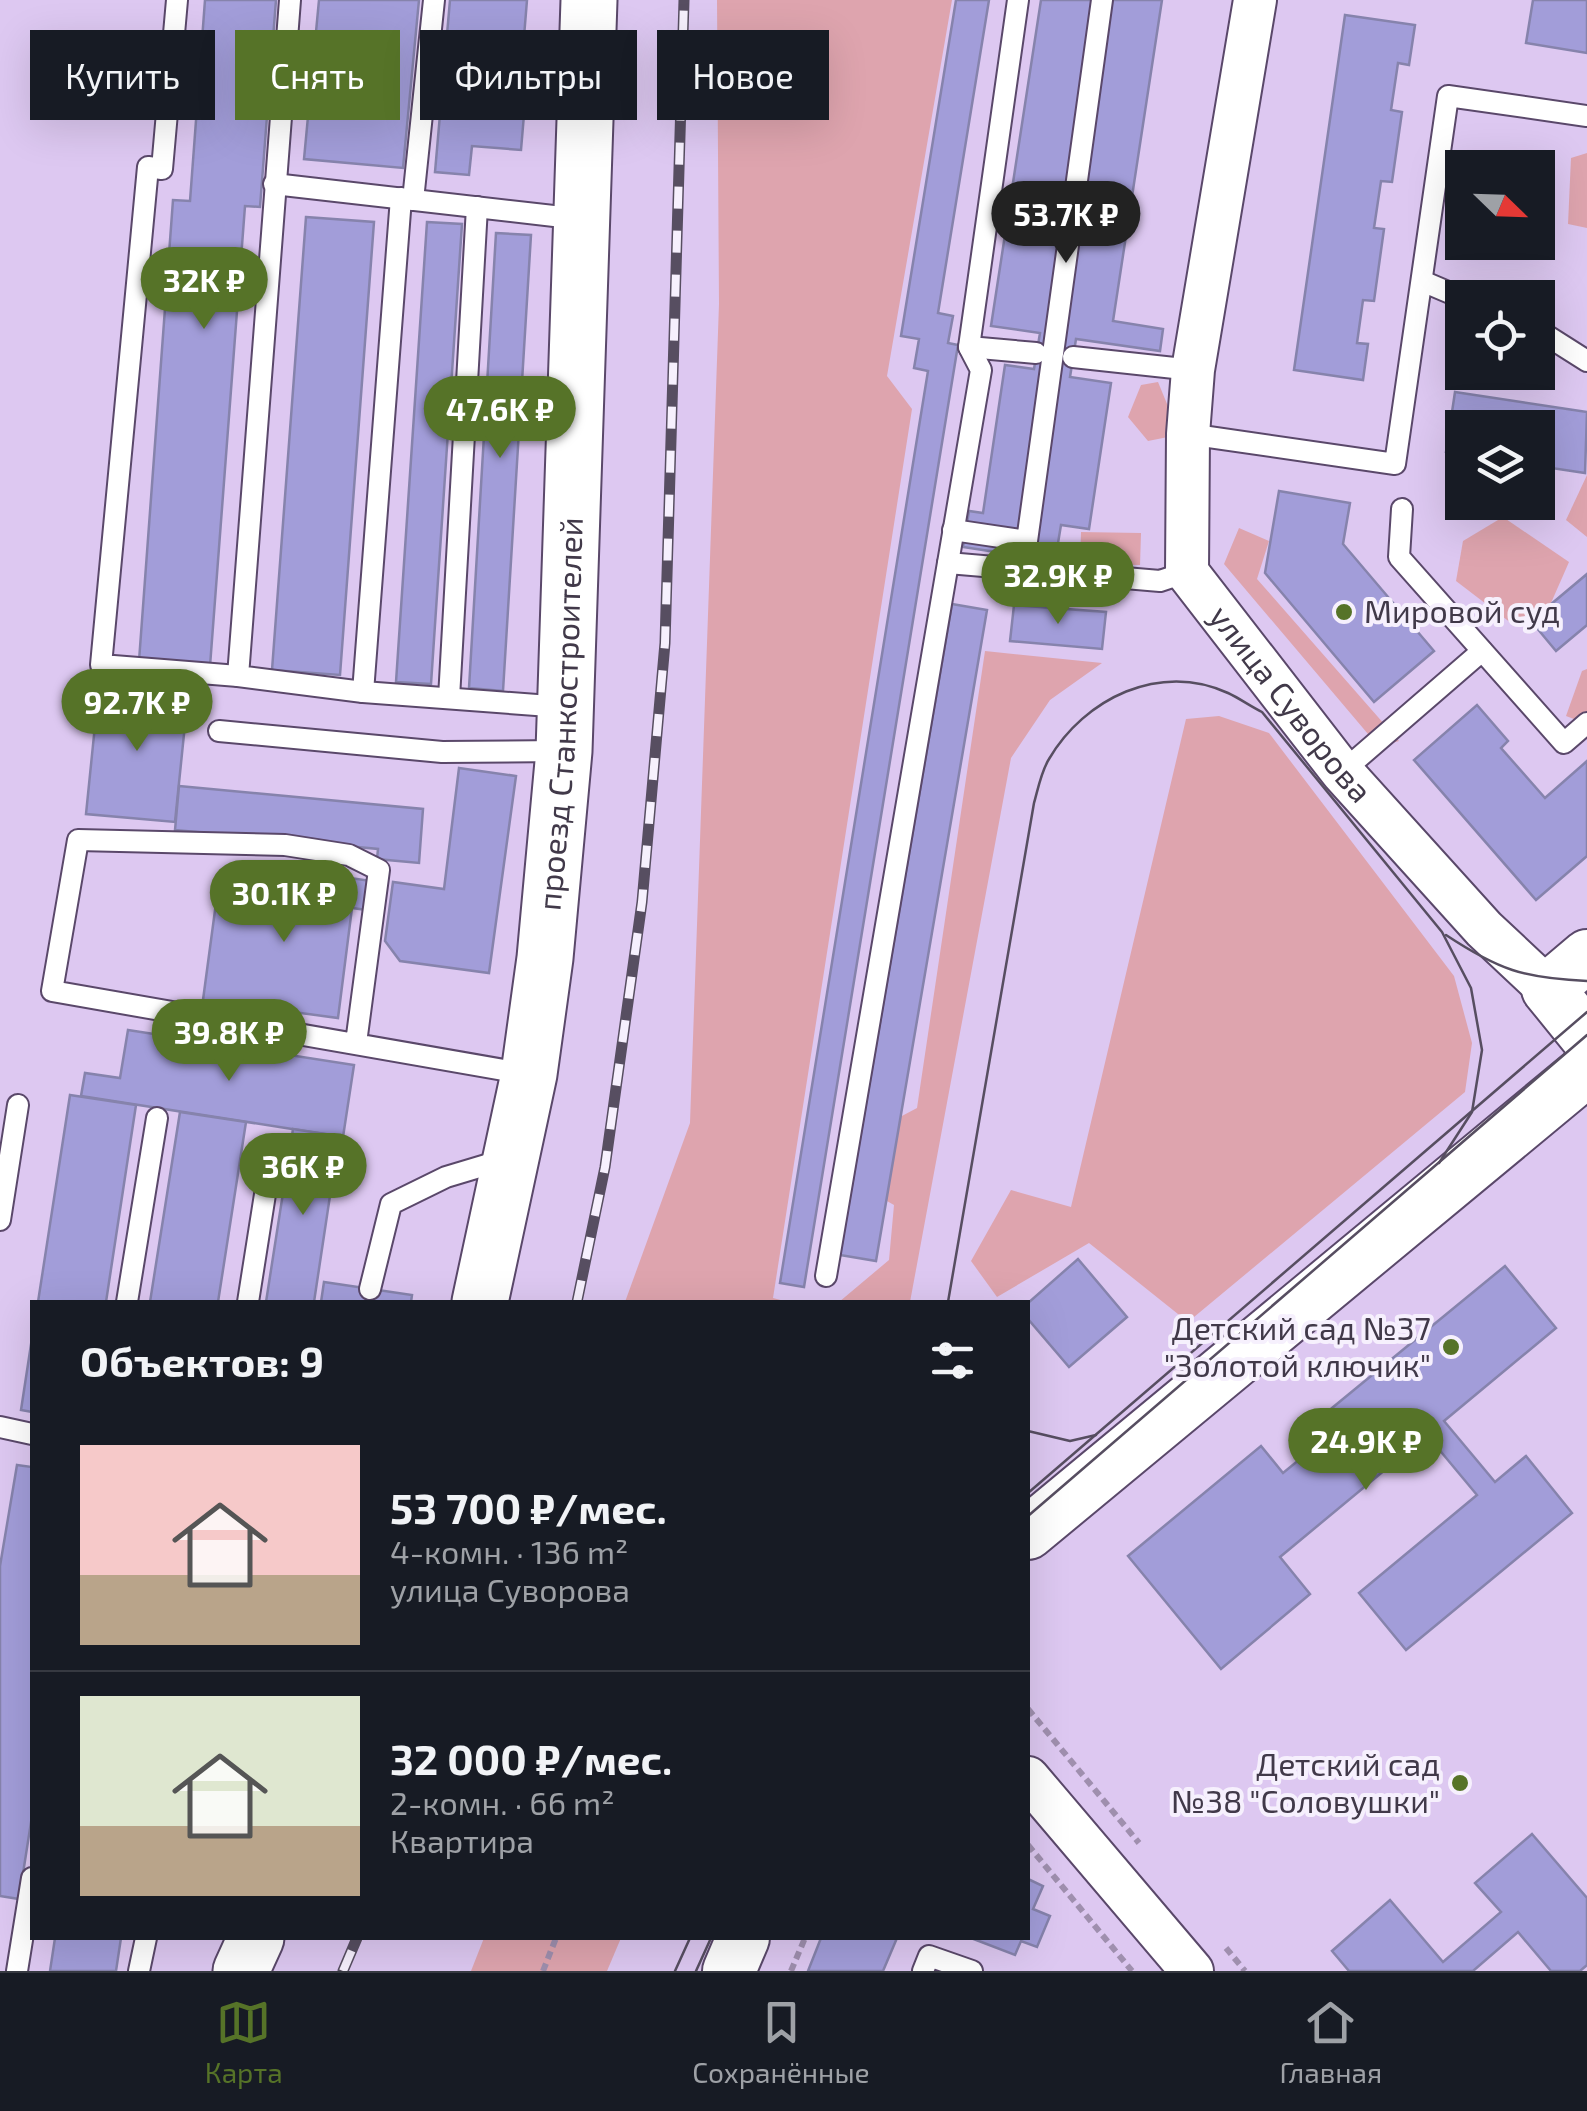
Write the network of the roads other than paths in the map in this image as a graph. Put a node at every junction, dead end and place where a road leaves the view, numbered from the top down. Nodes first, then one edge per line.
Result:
1 (178, 0) edge
2 (290, 0) edge
3 (434, 0) edge
4 (589, 0) edge
5 (1018, 0) edge
6 (1102, 0) edge
7 (1254, 0) edge
8 (1587, 116) edge
9 (274, 184) junction
10 (407, 199) junction
11 (477, 207) junction
12 (580, 219) junction
13 (1422, 281) junction
14 (1445, 291) edge
15 (1555, 341) edge
16 (969, 347) junction
17 (1036, 354) dead end
18 (1073, 357) dead end
19 (1587, 361) edge
20 (1193, 370) junction
21 (1188, 434) junction
22 (1402, 510) dead end
23 (954, 530) junction
24 (948, 564) junction
25 (1187, 572) junction
26 (1482, 651) junction
27 (238, 676) junction
28 (363, 692) junction
29 (449, 698) junction
30 (1587, 722) edge
31 (564, 729) junction
32 (219, 731) dead end
33 (1342, 772) junction
34 (1568, 972) edge
35 (1587, 1037) edge
36 (356, 1043) junction
37 (1587, 1070) edge
38 (529, 1074) junction
39 (18, 1104) dead end
40 (156, 1118) dead end
41 (272, 1150) dead end
42 (512, 1157) junction
43 (0, 1220) edge
44 (826, 1276) dead end
45 (370, 1289) dead end
46 (127, 1300) edge
47 (248, 1300) edge
48 (480, 1300) edge
49 (0, 1427) edge
50 (30, 1434) edge
51 (1030, 1532) edge
52 (1030, 1780) edge
53 (30, 1890) edge
54 (146, 1940) edge
55 (255, 1940) edge
56 (742, 1940) edge
57 (17, 1971) edge
58 (139, 1971) edge
59 (241, 1971) edge
60 (730, 1971) edge
61 (923, 1971) edge
62 (972, 1971) edge
63 (1192, 1971) edge

1 - 27 lane
2 - 9 lane
3 - 10 lane
4 - 12 main road, проезд Станкостроителей
5 - 16 lane
6 - 23 lane
7 - 20 street, улица Суворова
8 - 13 lane
9 - 10 lane
9 - 27 lane
10 - 11 lane
10 - 28 lane
11 - 12 lane
11 - 29 lane
12 - 31 main road, проезд Станкостроителей
13 - 14 lane
13 - 21 lane
15 - 19 lane
16 - 17 lane
16 - 23 lane
18 - 20 lane
20 - 21 street, улица Суворова
21 - 25 street, улица Суворова
22 - 26 lane
23 - 24 lane
24 - 25 lane
24 - 44 lane
25 - 33 street, улица Суворова
26 - 30 lane
26 - 33 lane
27 - 28 lane
28 - 29 lane
29 - 31 lane
31 - 32 lane
31 - 38 main road, проезд Станкостроителей
33 - 34 street, улица Суворова
34 - 35 street
36 - 36 lane
36 - 38 lane
37 - 51 street
38 - 42 main road, проезд Станкостроителей
39 - 43 lane
40 - 46 lane
41 - 47 lane
42 - 45 lane
42 - 48 main road, проезд Станкостроителей
49 - 50 lane
52 - 63 street
53 - 57 lane
54 - 58 lane
55 - 59 main road
56 - 60 street
61 - 62 lane

